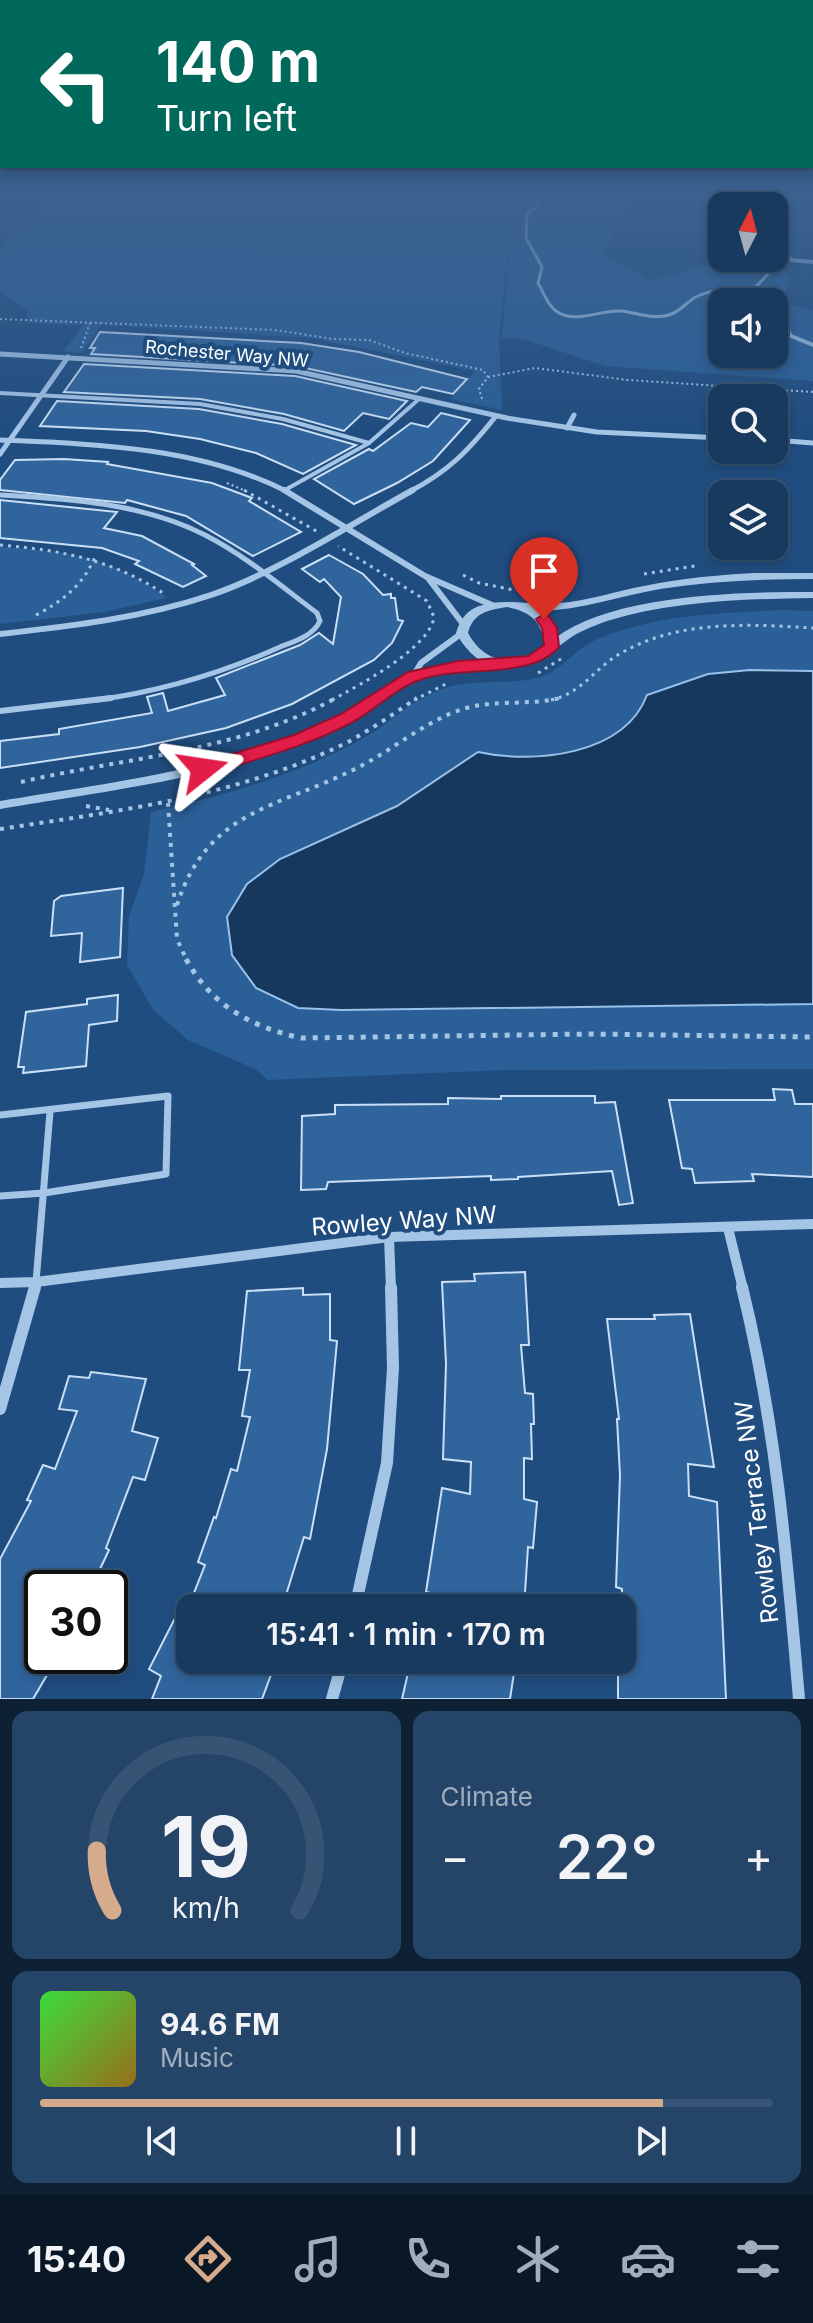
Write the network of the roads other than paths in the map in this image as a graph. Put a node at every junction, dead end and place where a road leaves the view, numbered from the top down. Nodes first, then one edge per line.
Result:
1 (540, 273) edge
2 (768, 274) dead end
3 (755, 288) edge
4 (708, 293) edge
5 (606, 305) dead end
6 (614, 311) junction
7 (788, 331) edge
8 (813, 345) edge
9 (0, 354) edge
10 (68, 357) junction
11 (0, 393) edge
12 (41, 395) junction
13 (419, 399) junction
14 (574, 415) dead end
15 (496, 416) junction
16 (567, 428) junction
17 (708, 437) edge
18 (0, 440) edge
19 (10, 440) junction
20 (788, 441) edge
21 (369, 443) junction
22 (813, 443) edge
23 (0, 454) edge
24 (285, 490) junction
25 (0, 495) edge
26 (348, 526) junction
27 (262, 572) junction
28 (813, 576) edge
29 (427, 577) junction
30 (813, 595) edge
31 (492, 605) junction
32 (521, 606) junction
33 (463, 628) junction
34 (0, 634) edge
35 (551, 647) junction
36 (507, 664) junction
37 (413, 676) junction
38 (0, 711) edge
39 (0, 805) edge
40 (50, 1112) junction
41 (0, 1115) edge
42 (44, 1193) junction
43 (0, 1196) edge
44 (813, 1224) edge
45 (728, 1228) junction
46 (389, 1237) junction
47 (36, 1282) junction
48 (0, 1283) edge
49 (0, 1409) edge
50 (358, 1594) edge
51 (339, 1674) edge
52 (332, 1699) edge
53 (799, 1699) edge

1 - 6 lane
2 - 3 lane
4 - 6 lane
5 - 6 lane
7 - 8 lane
9 - 10 street, Rochester Way NW
10 - 12 street
10 - 13 street, Rochester Way NW
11 - 12 lane
12 - 19 street
12 - 21 lane
13 - 15 street, Rochester Way NW
13 - 21 lane
14 - 16 street
15 - 16 street, Rochester Way NW
15 - 26 street
16 - 17 street, Rochester Way NW
18 - 19 street
19 - 23 street
19 - 24 street
20 - 22 street
21 - 24 lane
24 - 26 street
25 - 27 lane
26 - 27 street
26 - 29 street
27 - 34 street
27 - 38 lane
28 - 32 street
29 - 31 street
29 - 33 street
30 - 35 street
31 - 32 street
31 - 33 street
32 - 35 street
33 - 36 street
33 - 37 street
35 - 36 street
36 - 37 street
37 - 39 street
40 - 41 lane
40 - 42 lane
40 - 42 lane
42 - 43 lane
42 - 47 lane
44 - 45 street, Rowley Way NW
45 - 46 street, Rowley Way NW
45 - 53 street, Rowley Terrace NW
46 - 47 street, Rowley Way NW
46 - 50 street
47 - 48 street, Rowley Way NW
47 - 49 street
51 - 52 street

